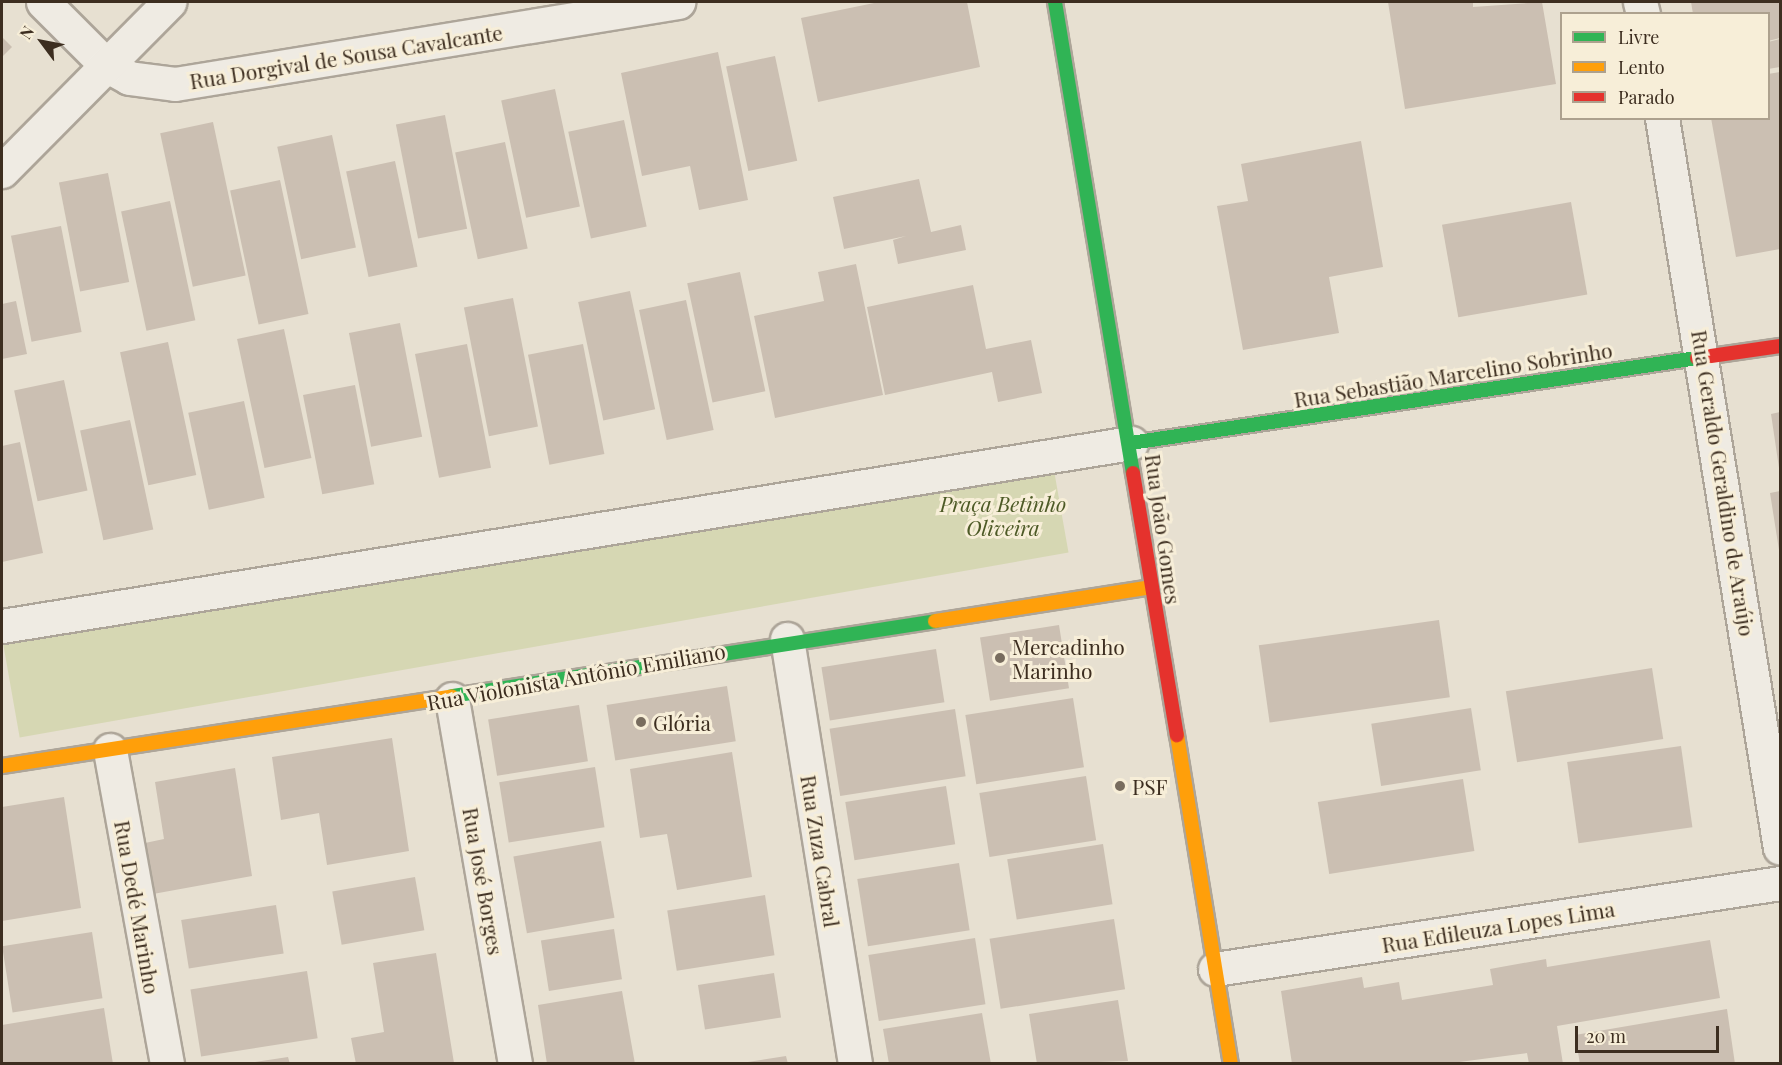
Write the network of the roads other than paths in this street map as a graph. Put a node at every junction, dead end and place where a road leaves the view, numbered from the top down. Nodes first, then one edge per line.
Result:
1 (43, 2) edge
2 (169, 2) edge
3 (678, 2) edge
4 (1055, 2) edge
5 (106, 64) junction
6 (1662, 120) edge
7 (2, 171) edge
8 (1780, 346) edge
9 (1705, 357) junction
10 (1131, 443) junction
11 (1151, 586) junction
12 (2, 626) edge
13 (787, 639) junction
14 (452, 699) junction
15 (110, 750) junction
16 (2, 765) edge
17 (1780, 848) edge
18 (1780, 883) edge
19 (1215, 969) junction
20 (167, 1064) edge
21 (515, 1064) edge
22 (855, 1064) edge
23 (1231, 1064) edge

1 - 5 street, Rua Dorgival de Sousa Cavalcante
2 - 5 street
3 - 5 street, Rua Dorgival de Sousa Cavalcante
4 - 10 street, Rua João Gomes
5 - 7 street
6 - 9 street, Rua Geraldo Geraldino de Araújo
8 - 9 street, Rua Sebastião Marcelino Sobrinho
9 - 10 street, Rua Sebastião Marcelino Sobrinho
9 - 17 street, Rua Geraldo Geraldino de Araújo
10 - 11 street, Rua João Gomes
10 - 12 street
11 - 13 street, Rua Violonista Antônio Emiliano
11 - 19 street, Rua João Gomes
13 - 14 street, Rua Violonista Antônio Emiliano
13 - 22 street, Rua Zuza Cabral
14 - 15 street, Rua Violonista Antônio Emiliano
14 - 21 street, Rua José Borges
15 - 16 street, Rua Violonista Antônio Emiliano
15 - 20 street, Rua Dedé Marinho
18 - 19 street, Rua Edileuza Lopes Lima
19 - 23 street, Rua João Gomes

